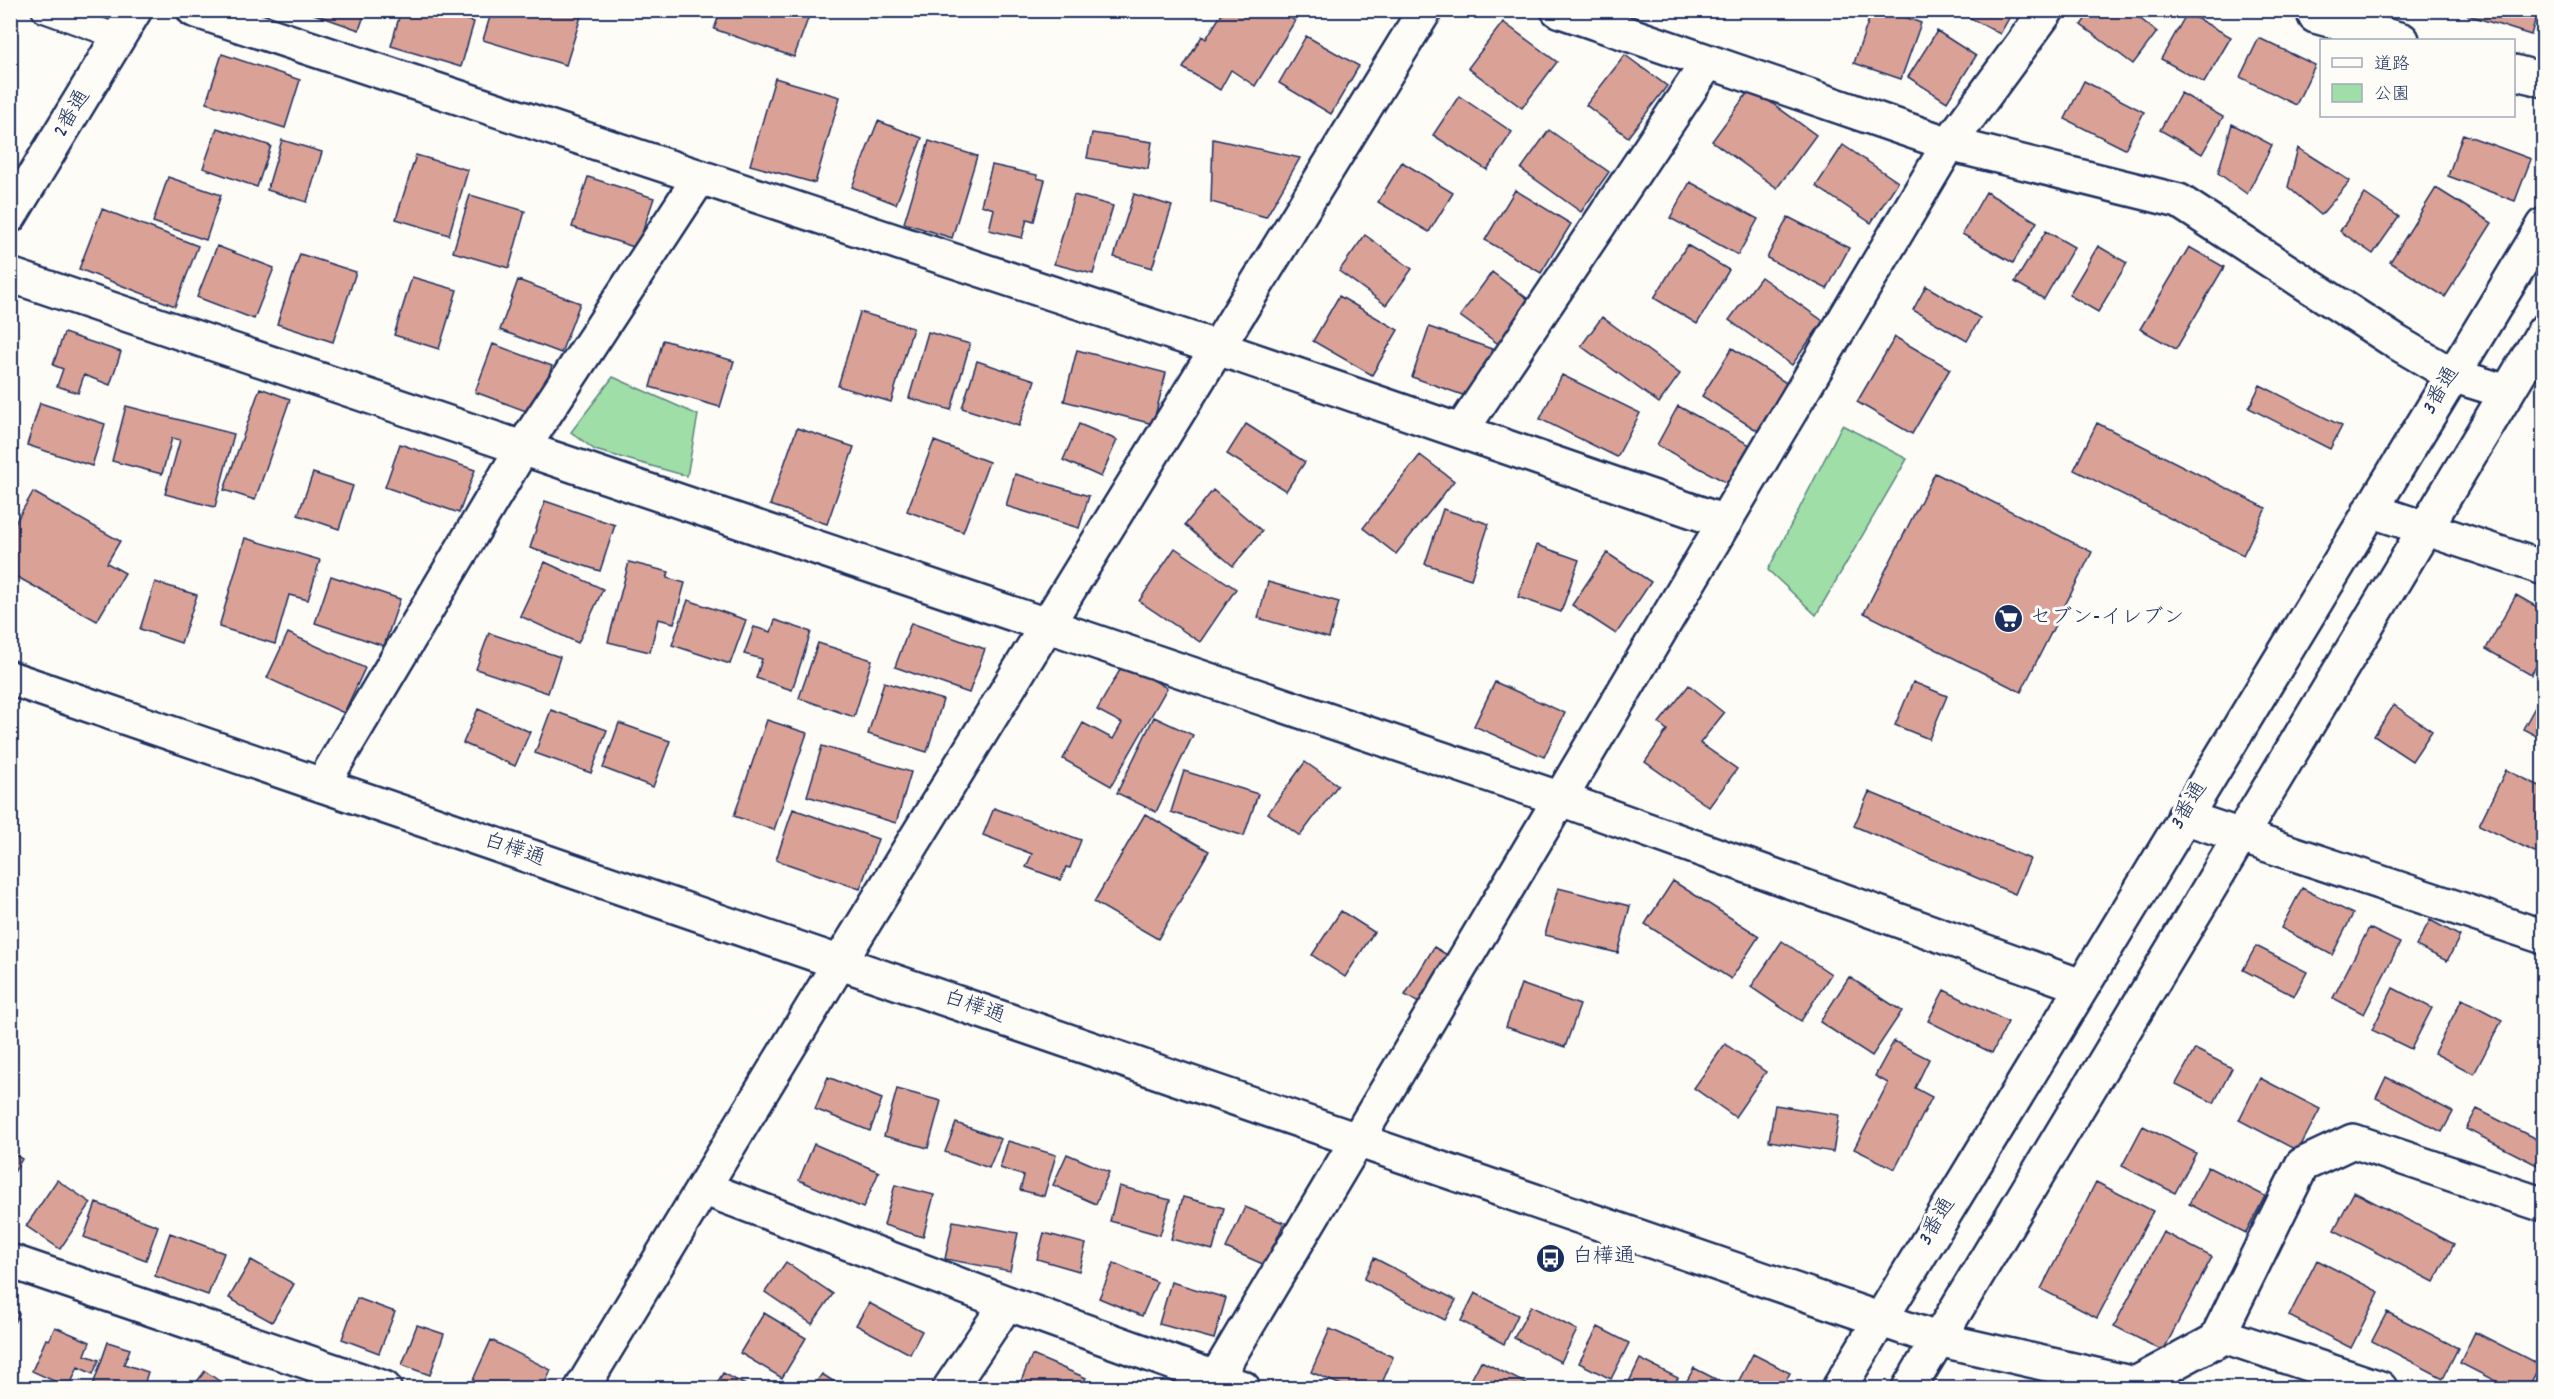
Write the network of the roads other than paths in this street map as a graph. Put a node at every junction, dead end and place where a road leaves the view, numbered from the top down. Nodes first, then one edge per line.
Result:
1 (44, 10) edge
2 (194, 10) edge
3 (1425, 10) edge
4 (1558, 10) edge
5 (2047, 10) edge
6 (2318, 10) edge
7 (127, 24) edge
8 (2398, 39) edge
9 (1708, 62) junction
10 (2515, 72) edge
11 (2544, 80) edge
12 (1949, 144) junction
13 (700, 177) junction
14 (10, 216) edge
15 (2544, 225) edge
16 (10, 275) edge
17 (2544, 330) edge
18 (1218, 348) junction
19 (2452, 375) junction
20 (2506, 392) junction
21 (1461, 431) junction
22 (522, 449) junction
23 (2370, 510) junction
24 (1725, 522) junction
25 (2425, 528) junction
26 (2544, 568) edge
27 (1046, 626) junction
28 (10, 678) edge
29 (321, 785) junction
30 (1561, 799) junction
31 (2184, 817) junction
32 (2240, 835) junction
33 (2544, 937) edge
34 (840, 962) junction
35 (2081, 986) junction
36 (1359, 1140) junction
37 (703, 1188) junction
38 (2544, 1205) edge
39 (10, 1261) edge
40 (1007, 1303) junction
41 (1880, 1318) junction
42 (1937, 1339) junction
43 (2215, 1342) junction
44 (1223, 1385) edge
45 (384, 1389) edge
46 (582, 1389) edge
47 (950, 1389) edge
48 (1839, 1389) edge
49 (1909, 1389) edge
50 (2380, 1389) edge

1 - 7 lane
2 - 13 street
3 - 18 street
4 - 9 street
5 - 12 street
6 - 8 street
7 - 14 street, 2番通
9 - 12 street
9 - 21 street
10 - 11 street
12 - 19 street
12 - 24 street
13 - 18 street
13 - 22 street
15 - 19 street, 3番通
16 - 22 street
17 - 20 street
18 - 21 street
18 - 27 street
19 - 20 street
19 - 23 street, 3番通
20 - 25 street
21 - 24 street
22 - 27 street
22 - 29 street
23 - 25 street
23 - 31 street, 3番通
24 - 30 street
25 - 26 street
25 - 32 street
27 - 30 street
27 - 34 street
28 - 29 street, 白樺通
29 - 34 street, 白樺通
30 - 35 street
30 - 36 street
31 - 32 street
31 - 35 street, 3番通
32 - 33 street
32 - 42 street
34 - 36 street, 白樺通
34 - 37 street
35 - 41 street, 3番通
36 - 41 street, 白樺通
36 - 44 street
37 - 40 street
37 - 46 street
38 - 43 street
39 - 45 street
40 - 44 street
40 - 47 street
41 - 42 street, 白樺通
41 - 48 street, 3番通
42 - 43 street, 白樺通
42 - 49 street
43 - 50 street

